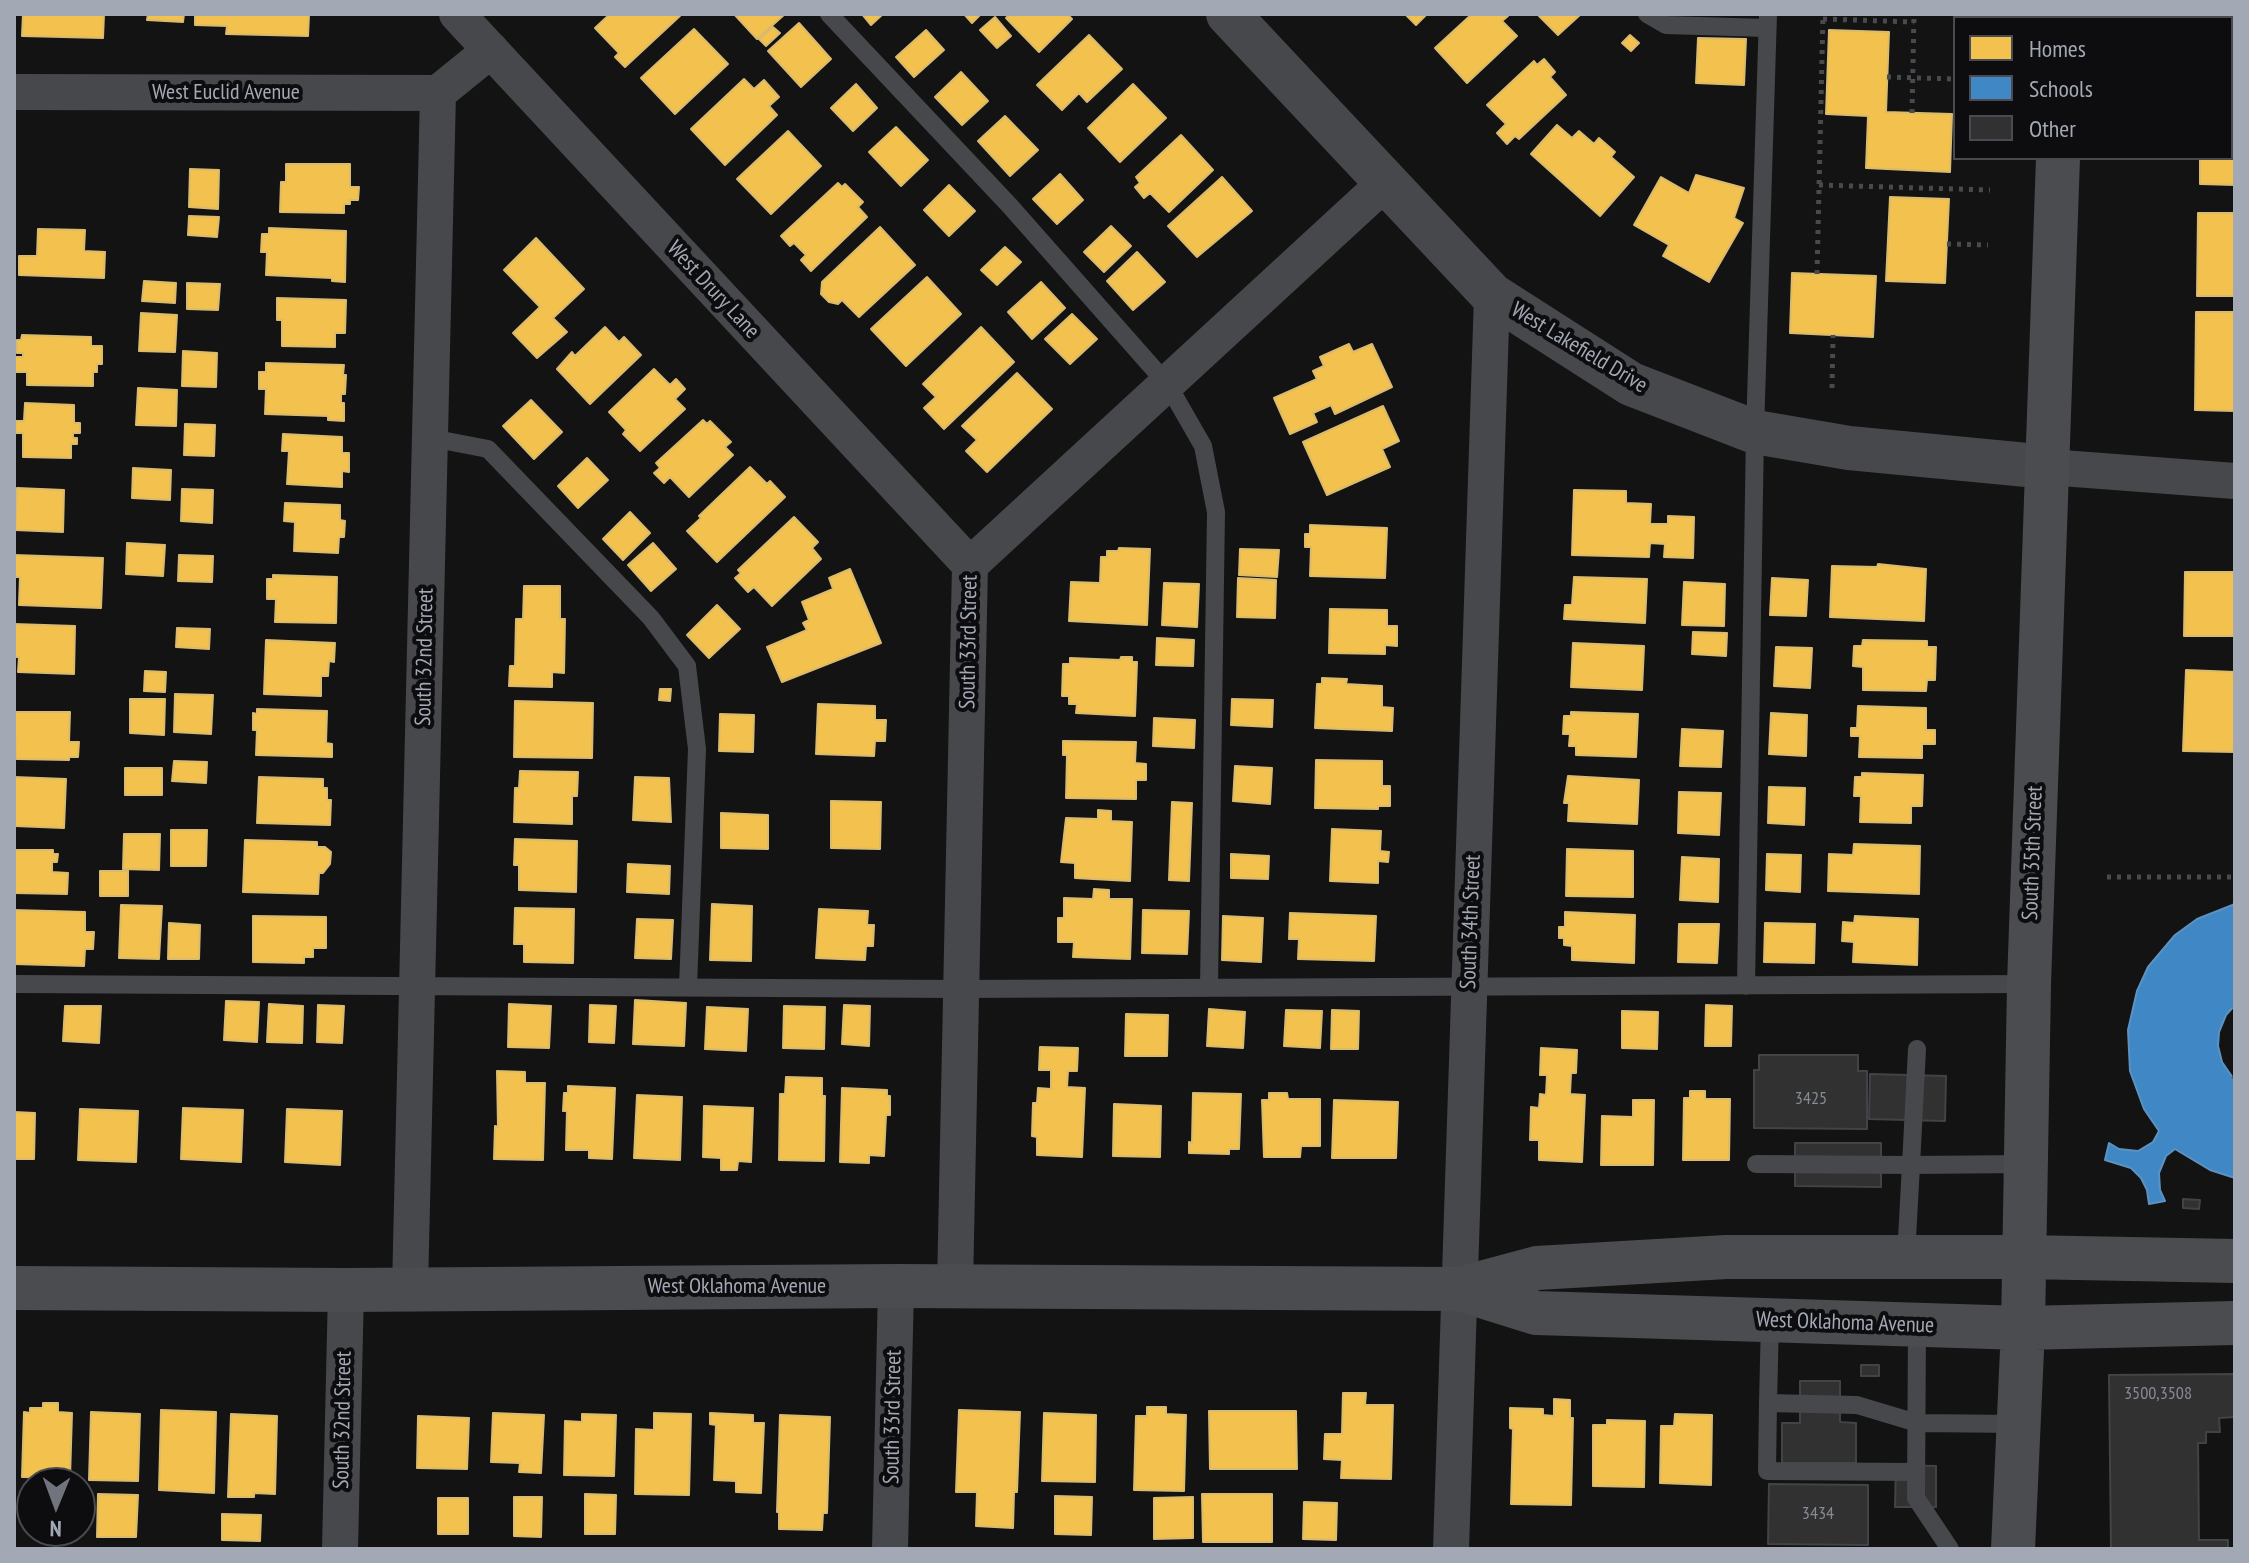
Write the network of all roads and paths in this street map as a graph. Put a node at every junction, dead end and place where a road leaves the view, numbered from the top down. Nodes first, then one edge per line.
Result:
1 (457, 14) edge
2 (829, 14) edge
3 (1228, 14) edge
4 (1647, 14) edge
5 (1914, 14) edge
6 (1823, 16) edge
7 (1767, 21) edge
8 (1914, 22) junction
9 (491, 50) junction
10 (1887, 77) dead end
11 (1913, 78) junction
12 (1953, 79) edge
13 (14, 92) edge
14 (438, 93) junction
15 (1912, 113) dead end
16 (2058, 160) edge
17 (1387, 181) junction
18 (1819, 185) junction
19 (1990, 190) dead end
20 (1947, 244) dead end
21 (1988, 245) dead end
22 (1817, 274) dead end
23 (1492, 295) junction
24 (1833, 335) dead end
25 (1168, 385) junction
26 (1832, 388) dead end
27 (1755, 432) junction
28 (431, 438) junction
29 (2048, 467) junction
30 (2235, 481) edge
31 (970, 565) junction
32 (2107, 877) dead end
33 (2235, 877) edge
34 (14, 984) edge
35 (2029, 984) junction
36 (417, 985) junction
37 (1746, 986) junction
38 (688, 987) junction
39 (1209, 987) junction
40 (1469, 987) junction
41 (960, 989) junction
42 (1917, 1049) dead end
43 (1756, 1164) dead end
44 (2026, 1164) junction
45 (1911, 1165) junction
46 (1906, 1257) junction
47 (2024, 1257) junction
48 (2235, 1261) edge
49 (896, 1286) junction
50 (955, 1286) junction
51 (14, 1288) edge
52 (410, 1289) junction
53 (1459, 1289) junction
54 (346, 1290) junction
55 (1770, 1320) junction
56 (2235, 1323) edge
57 (1917, 1325) junction
58 (2023, 1328) junction
59 (1768, 1403) junction
60 (1917, 1423) junction
61 (2019, 1424) junction
62 (1916, 1472) junction
63 (340, 1549) edge
64 (890, 1549) edge
65 (1451, 1549) edge
66 (1950, 1549) edge
67 (2013, 1549) edge

1 - 9 street, West Drury Lane
2 - 25 lane
3 - 17 street, West Lakefield Drive
4 - 7 lane
5 - 8 path
6 - 8 path
6 - 18 path
7 - 27 lane
8 - 11 path
9 - 14 street
9 - 31 street, West Drury Lane
10 - 11 path
11 - 12 path
11 - 15 path
13 - 14 street, West Euclid Avenue
14 - 28 street, South 32nd Street
16 - 29 main road, South 35th Street
17 - 23 street, West Lakefield Drive
17 - 25 street, South 33rd Street
18 - 19 path
18 - 22 path
20 - 21 path
23 - 27 street, West Lakefield Drive
23 - 40 street, South 34th Street
24 - 26 path
25 - 31 street, South 33rd Street
25 - 39 lane
27 - 29 street, West Lakefield Drive
27 - 37 lane
28 - 36 street, South 32nd Street
28 - 38 lane
29 - 30 street, West Lakefield Drive
29 - 35 main road, South 35th Street
31 - 41 street, South 33rd Street
32 - 33 path
34 - 36 lane
35 - 37 lane
35 - 44 main road, South 35th Street
36 - 38 lane
36 - 52 street, South 32nd Street
37 - 40 lane
38 - 41 lane
39 - 40 lane
39 - 41 lane
40 - 53 street, South 34th Street
41 - 50 street, South 33rd Street
42 - 45 lane
43 - 45 lane
44 - 45 lane
44 - 47 main road, South 35th Street
45 - 46 lane
46 - 47 main road, West Oklahoma Avenue
46 - 53 main road, West Oklahoma Avenue
47 - 48 main road, West Oklahoma Avenue
47 - 58 main road, South 35th Street
49 - 50 main road, West Oklahoma Avenue
49 - 52 main road, West Oklahoma Avenue
49 - 64 street, South 33rd Street
50 - 53 main road, West Oklahoma Avenue
51 - 54 main road, West Oklahoma Avenue
52 - 54 main road, West Oklahoma Avenue
53 - 55 main road, West Oklahoma Avenue
53 - 65 street, South 34th Street
54 - 63 street, South 32nd Street
55 - 57 main road, West Oklahoma Avenue
55 - 59 lane
56 - 58 main road, West Oklahoma Avenue
57 - 58 main road, West Oklahoma Avenue
57 - 60 lane
58 - 61 main road, South 35th Street
59 - 60 lane
59 - 62 lane
60 - 61 lane
60 - 62 lane
61 - 67 main road, South 35th Street
62 - 66 lane

